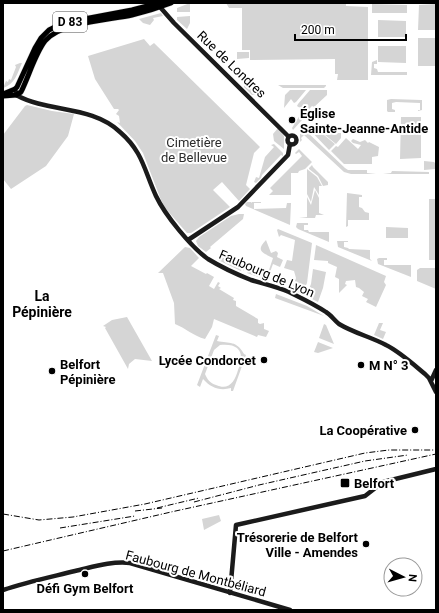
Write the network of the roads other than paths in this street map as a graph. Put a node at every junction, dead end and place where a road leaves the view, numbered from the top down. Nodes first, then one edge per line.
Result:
1 (171, 3) edge
2 (159, 5) edge
3 (16, 92) junction
4 (21, 92) junction
5 (3, 95) edge
6 (27, 101) junction
7 (289, 136) junction
8 (290, 144) junction
9 (188, 240) junction
10 (436, 370) edge
11 (431, 381) junction
12 (436, 392) edge
13 (436, 469) edge
14 (3, 590) edge
15 (230, 593) junction
16 (290, 610) edge

1 - 2 main road, D 83
2 - 3 main road, D 83
2 - 4 main road, D 83
2 - 7 street, Rue de Londres
3 - 4 main road
3 - 5 main road
3 - 6 street, Faubourg de Lyon
4 - 6 street
6 - 9 street, Faubourg de Lyon
7 - 8 street
7 - 8 street
8 - 9 street
9 - 11 street, Faubourg de Lyon
10 - 11 street
11 - 12 street
13 - 15 street
14 - 15 street, Faubourg de Montbéliard
15 - 16 street, Faubourg de Montbéliard

